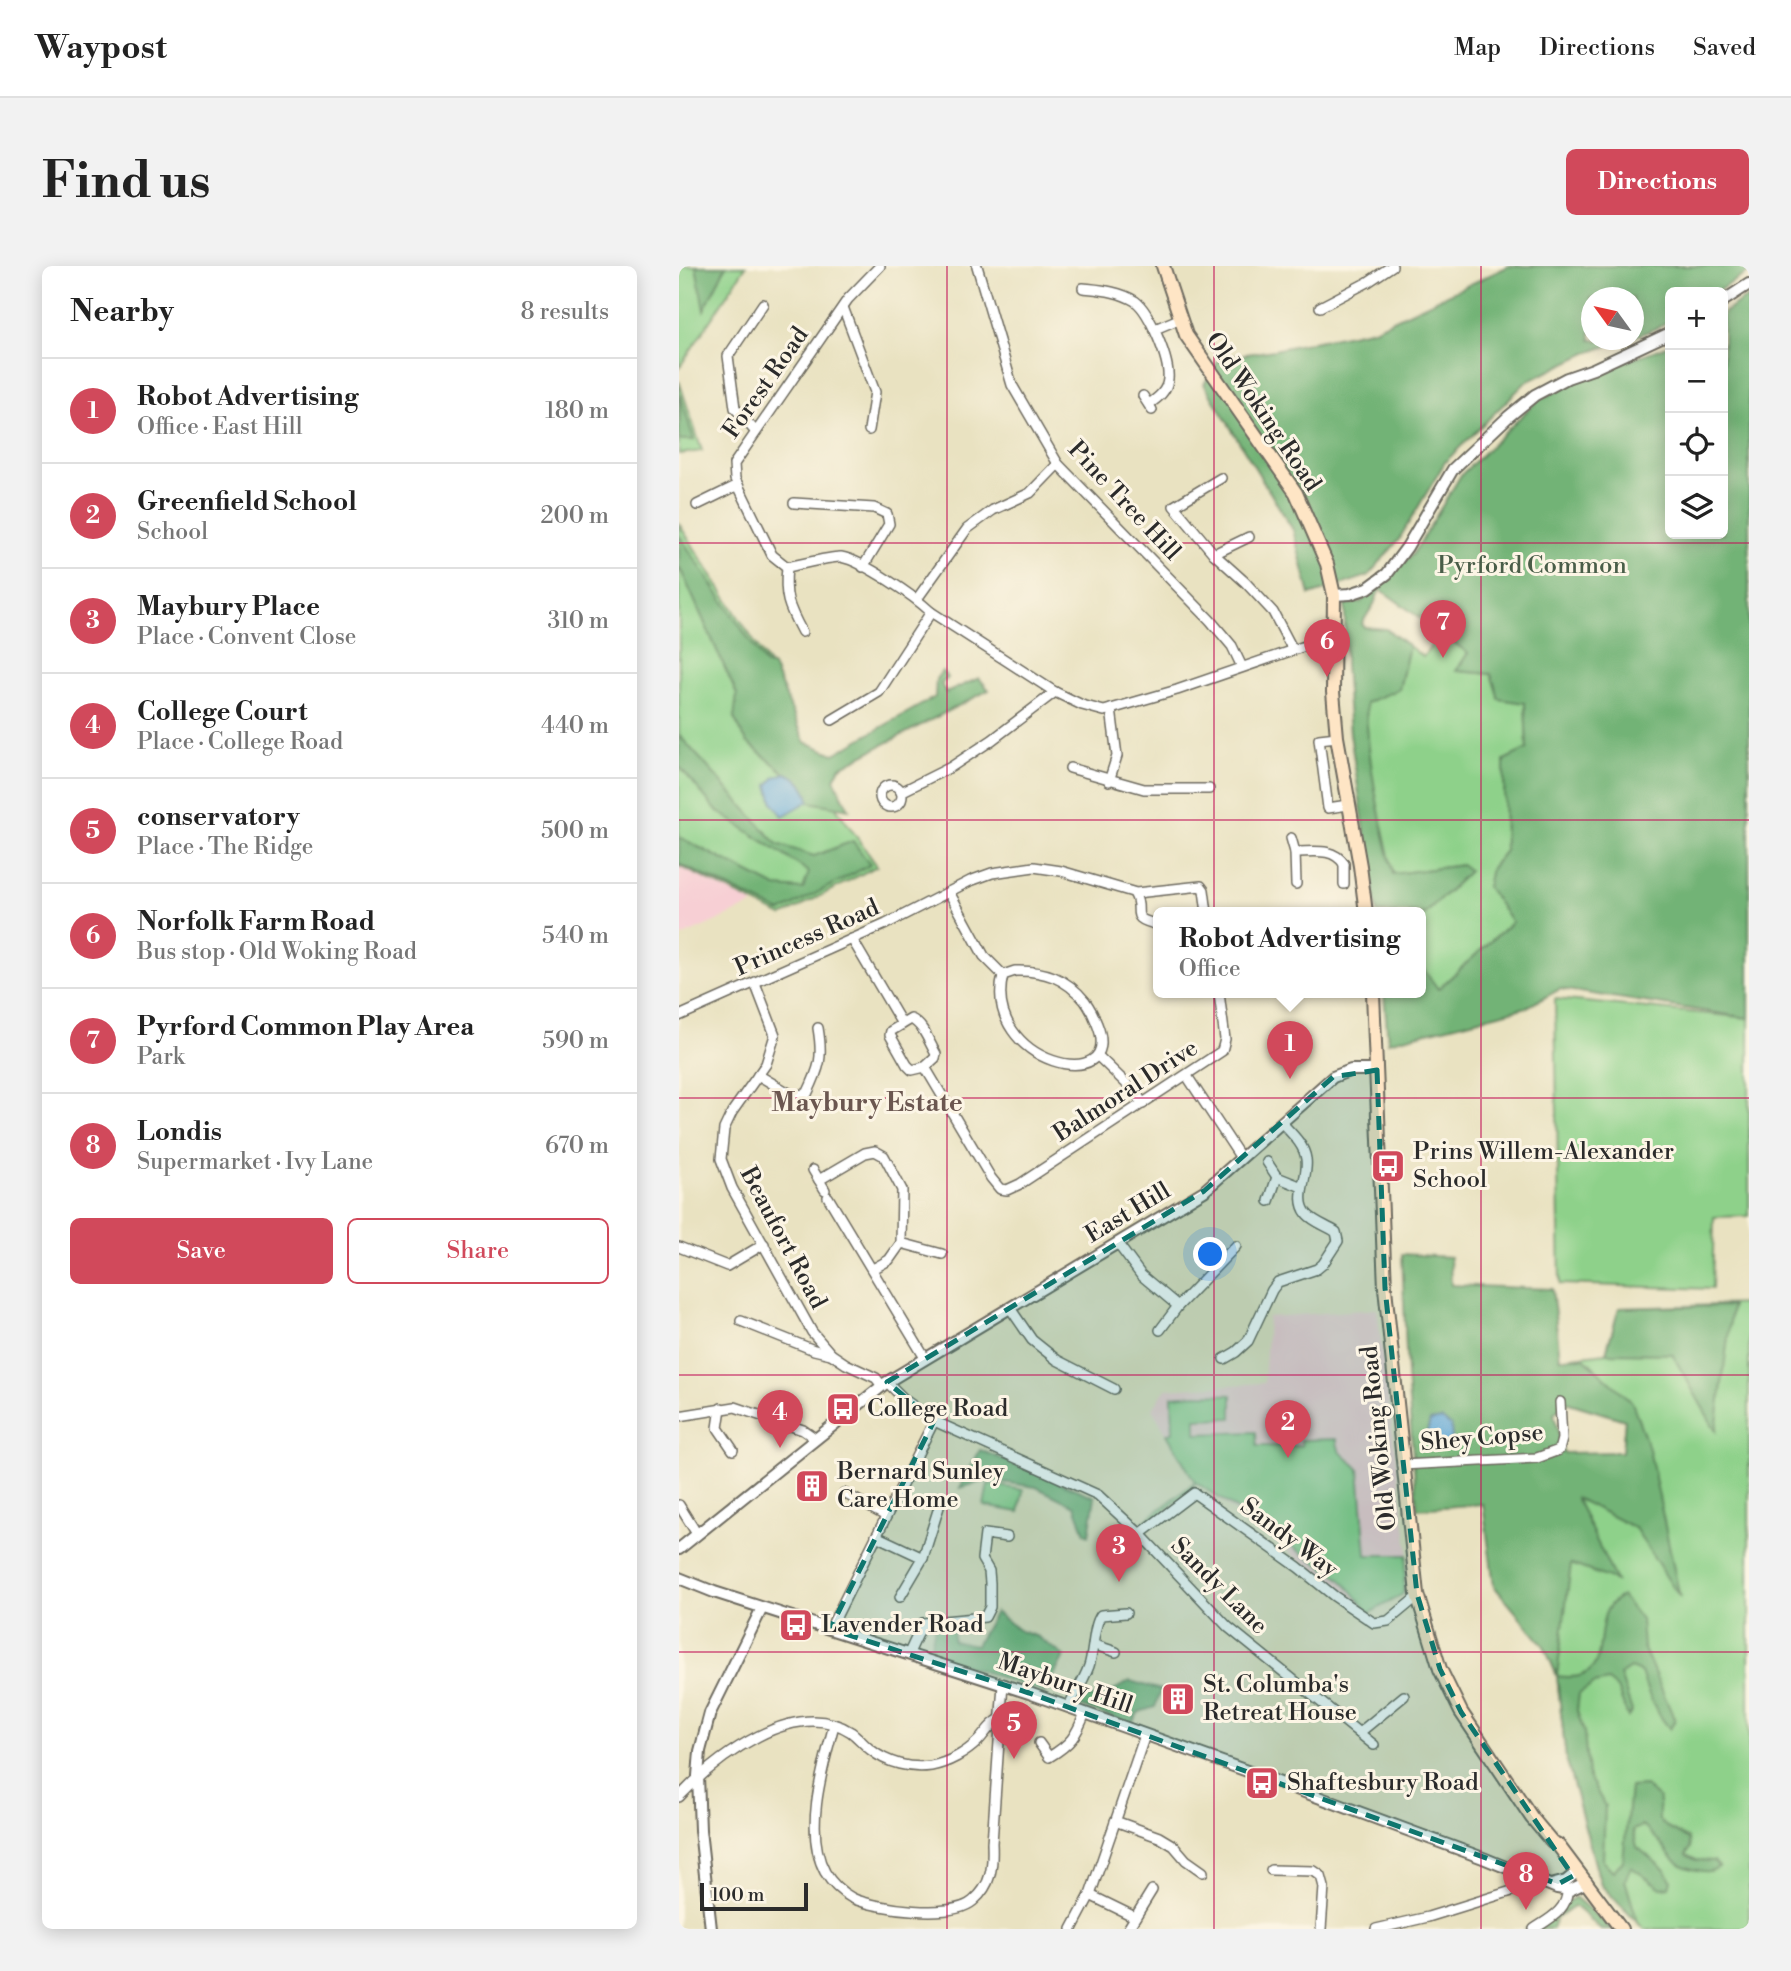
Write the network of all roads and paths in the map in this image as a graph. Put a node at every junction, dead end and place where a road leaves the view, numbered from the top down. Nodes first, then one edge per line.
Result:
1 (880, 266) edge
2 (977, 266) edge
3 (1163, 266) edge
4 (1392, 266) edge
5 (1749, 284) edge
6 (1083, 288) dead end
7 (1728, 298) edge
8 (763, 304) dead end
9 (843, 307) junction
10 (1319, 307) dead end
11 (1179, 318) junction
12 (1155, 329) junction
13 (1665, 335) edge
14 (1148, 403) dead end
15 (869, 430) dead end
16 (755, 431) junction
17 (1058, 464) junction
18 (1221, 478) dead end
19 (738, 485) junction
20 (794, 503) dead end
21 (697, 505) dead end
22 (1249, 537) dead end
23 (1214, 554) junction
24 (787, 566) junction
25 (863, 567) junction
26 (1334, 595) junction
27 (917, 599) junction
28 (931, 611) junction
29 (802, 632) dead end
30 (1334, 636) junction
31 (1293, 650) junction
32 (1242, 667) junction
33 (1055, 692) junction
34 (1111, 709) junction
35 (832, 720) dead end
36 (1337, 737) junction
37 (1070, 768) dead end
38 (1109, 780) junction
39 (1209, 789) dead end
40 (901, 792) dead end
41 (1348, 805) junction
42 (1291, 838) dead end
43 (1295, 852) junction
44 (1344, 864) junction
45 (1360, 866) junction
46 (1296, 884) dead end
47 (1344, 884) dead end
48 (949, 892) junction
49 (1134, 892) junction
50 (1206, 907) edge
51 (1365, 907) edge
52 (1153, 924) edge
53 (852, 939) junction
54 (1003, 975) junction
55 (755, 983) junction
56 (1220, 998) edge
57 (1373, 998) edge
58 (679, 1016) edge
59 (902, 1024) junction
60 (818, 1028) dead end
61 (1098, 1056) junction
62 (925, 1067) junction
63 (1377, 1070) junction
64 (758, 1075) junction
65 (1187, 1076) junction
66 (1143, 1104) junction
67 (1281, 1122) junction
68 (1241, 1158) junction
69 (1267, 1162) dead end
70 (813, 1170) dead end
71 (1277, 1177) junction
72 (819, 1180) junction
73 (1302, 1187) junction
74 (1269, 1201) dead end
75 (901, 1243) junction
76 (764, 1244) junction
77 (1118, 1244) junction
78 (1236, 1246) dead end
79 (679, 1247) edge
80 (942, 1254) dead end
81 (873, 1269) junction
82 (1178, 1306) junction
83 (1010, 1308) junction
84 (741, 1321) dead end
85 (1160, 1329) dead end
86 (831, 1354) junction
87 (925, 1358) junction
88 (1224, 1359) dead end
89 (885, 1384) junction
90 (1114, 1389) dead end
91 (1560, 1402) dead end
92 (721, 1408) junction
93 (679, 1416) edge
94 (934, 1421) junction
95 (816, 1439) junction
96 (733, 1450) dead end
97 (1402, 1465) junction
98 (844, 1493) dead end
99 (679, 1505) edge
100 (939, 1507) dead end
101 (886, 1516) junction
102 (697, 1534) junction
103 (1140, 1534) junction
104 (876, 1536) junction
105 (1007, 1537) dead end
106 (679, 1549) edge
107 (923, 1558) junction
108 (679, 1578) edge
109 (1418, 1595) junction
110 (900, 1597) dead end
111 (762, 1608) junction
112 (1126, 1613) dead end
113 (830, 1629) junction
114 (1095, 1645) junction
115 (1116, 1652) dead end
116 (909, 1653) junction
117 (1003, 1684) junction
118 (1404, 1696) dead end
119 (1068, 1707) junction
120 (1085, 1713) junction
121 (1000, 1719) junction
122 (834, 1725) junction
123 (1359, 1733) junction
124 (1145, 1735) junction
125 (1039, 1743) dead end
126 (1374, 1745) dead end
127 (698, 1776) junction
128 (679, 1797) edge
129 (1115, 1821) junction
130 (1271, 1870) dead end
131 (1203, 1872) dead end
132 (1580, 1879) junction
133 (1537, 1880) junction
134 (1551, 1885) junction
135 (1152, 1890) dead end
136 (1567, 1890) junction
137 (1090, 1895) junction
138 (1135, 1917) junction
139 (711, 1929) edge
140 (1072, 1929) edge
141 (1128, 1929) edge
142 (1321, 1929) edge
143 (1376, 1929) edge
144 (1534, 1929) edge
145 (1621, 1929) edge

1 - 9 street, Forest Road
2 - 17 street, Pine Tree Hill
3 - 11 main road, Old Woking Road
4 - 10 street
5 - 7 street
6 - 12 street
8 - 16 street
9 - 15 street
9 - 16 street, Forest Road
11 - 12 street
11 - 26 main road, Old Woking Road
12 - 14 street
13 - 26 street
16 - 19 street, Forest Road
17 - 27 street
17 - 32 street, Pine Tree Hill
18 - 23 street
19 - 21 street
19 - 24 street
20 - 25 street
22 - 23 street
23 - 31 street
24 - 25 street
24 - 29 street
25 - 27 street
26 - 30 main road, Old Woking Road
27 - 28 street
28 - 33 street
28 - 35 street
30 - 31 street
30 - 36 main road, Old Woking Road
31 - 32 street
32 - 34 street
33 - 34 street
33 - 40 street
34 - 38 street
36 - 41 main road, Old Woking Road
36 - 41 street
37 - 38 street
38 - 39 street
41 - 45 main road, Old Woking Road
42 - 43 street
43 - 44 street
43 - 46 street
44 - 45 street
44 - 47 street
45 - 51 main road, Old Woking Road
48 - 49 street
48 - 53 street, Princess Road
48 - 54 street
49 - 50 street
49 - 52 street
53 - 55 street, Princess Road
53 - 59 street
54 - 61 street
54 - 61 street
55 - 58 street, Princess Road
55 - 64 street, Beaufort Road
56 - 65 street, Balmoral Drive
57 - 63 main road, Old Woking Road
59 - 62 street
59 - 62 street
60 - 64 street
61 - 66 street
62 - 66 street, Balmoral Drive
63 - 67 street, East Hill
63 - 97 main road, Old Woking Road
64 - 76 street, Beaufort Road
65 - 66 street, Balmoral Drive
65 - 68 street
67 - 68 street, East Hill
67 - 73 street
68 - 77 street, East Hill
69 - 71 street
70 - 72 street
71 - 73 street
71 - 74 street
72 - 75 street
72 - 81 street
73 - 88 street
75 - 80 street
75 - 81 street
76 - 79 street
76 - 86 street, Beaufort Road
77 - 82 street
77 - 83 street, East Hill
78 - 82 street
81 - 87 street
82 - 85 street
83 - 87 street, East Hill
83 - 90 street
84 - 86 street
86 - 89 street, Sandy Lane
87 - 89 street, East Hill
89 - 94 street, Sandy Lane
89 - 95 street
91 - 97 street, Shey Copse
92 - 93 street
92 - 95 street
92 - 96 street
94 - 101 street
94 - 103 street, Sandy Lane
95 - 102 street
97 - 109 main road, Old Woking Road
98 - 101 street
99 - 102 street
100 - 107 street
101 - 104 street
102 - 106 street
103 - 109 street, Sandy Way
103 - 123 street, Sandy Lane
104 - 107 street
104 - 113 street
105 - 116 street
107 - 110 street
108 - 111 street, Maybury Hill
109 - 132 main road, Old Woking Road
111 - 113 street, Maybury Hill
111 - 127 street
112 - 114 street
113 - 116 street, Maybury Hill
114 - 115 street
114 - 119 street
116 - 117 street, Maybury Hill
117 - 119 street, Maybury Hill
117 - 121 street
118 - 123 street
119 - 120 street, Maybury Hill
120 - 124 street, Maybury Hill
120 - 125 street
121 - 122 street
121 - 122 street
122 - 127 street
123 - 126 street, Sandy Lane
124 - 129 street
124 - 133 street, Maybury Hill
127 - 128 street
127 - 139 street
129 - 131 street
129 - 137 street
130 - 142 street
132 - 134 street
132 - 136 street
132 - 145 main road, Old Woking Road
133 - 134 street, Maybury Hill
133 - 143 street
134 - 136 street, Maybury Hill
135 - 138 street
136 - 144 street
137 - 138 street
137 - 140 street
138 - 141 street

